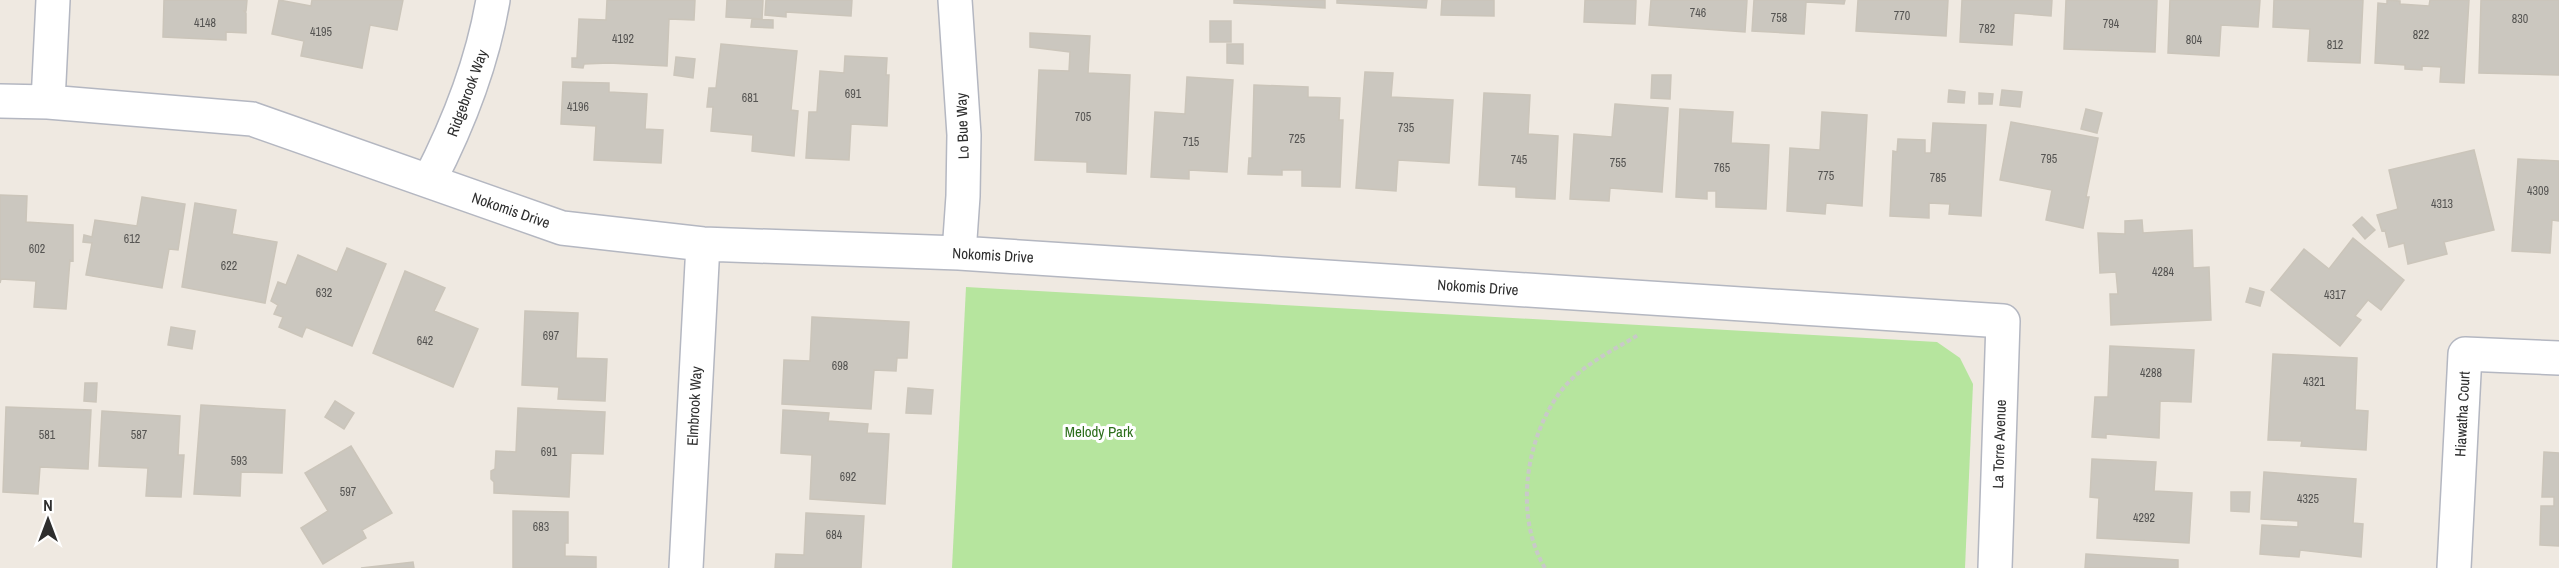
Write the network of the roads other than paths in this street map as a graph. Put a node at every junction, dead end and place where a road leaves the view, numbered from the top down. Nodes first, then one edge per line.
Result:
1 (53, 0) edge
2 (493, 0) edge
3 (955, 0) edge
4 (0, 101) edge
5 (48, 102) junction
6 (429, 181) junction
7 (703, 244) junction
8 (959, 253) junction
9 (2003, 321) joint
10 (2559, 358) edge
11 (686, 568) edge
12 (1995, 568) edge
13 (2454, 568) edge

1 - 5 street
2 - 6 street, Ridgebrook Way
3 - 8 street, Lo Bue Way
4 - 5 street, Nokomis Drive
5 - 6 street, Nokomis Drive
6 - 7 street, Nokomis Drive
7 - 8 street, Nokomis Drive
7 - 11 street, Elmbrook Way
8 - 9 street, Nokomis Drive
9 - 12 street, La Torre Avenue
10 - 13 street, Hiawatha Court

